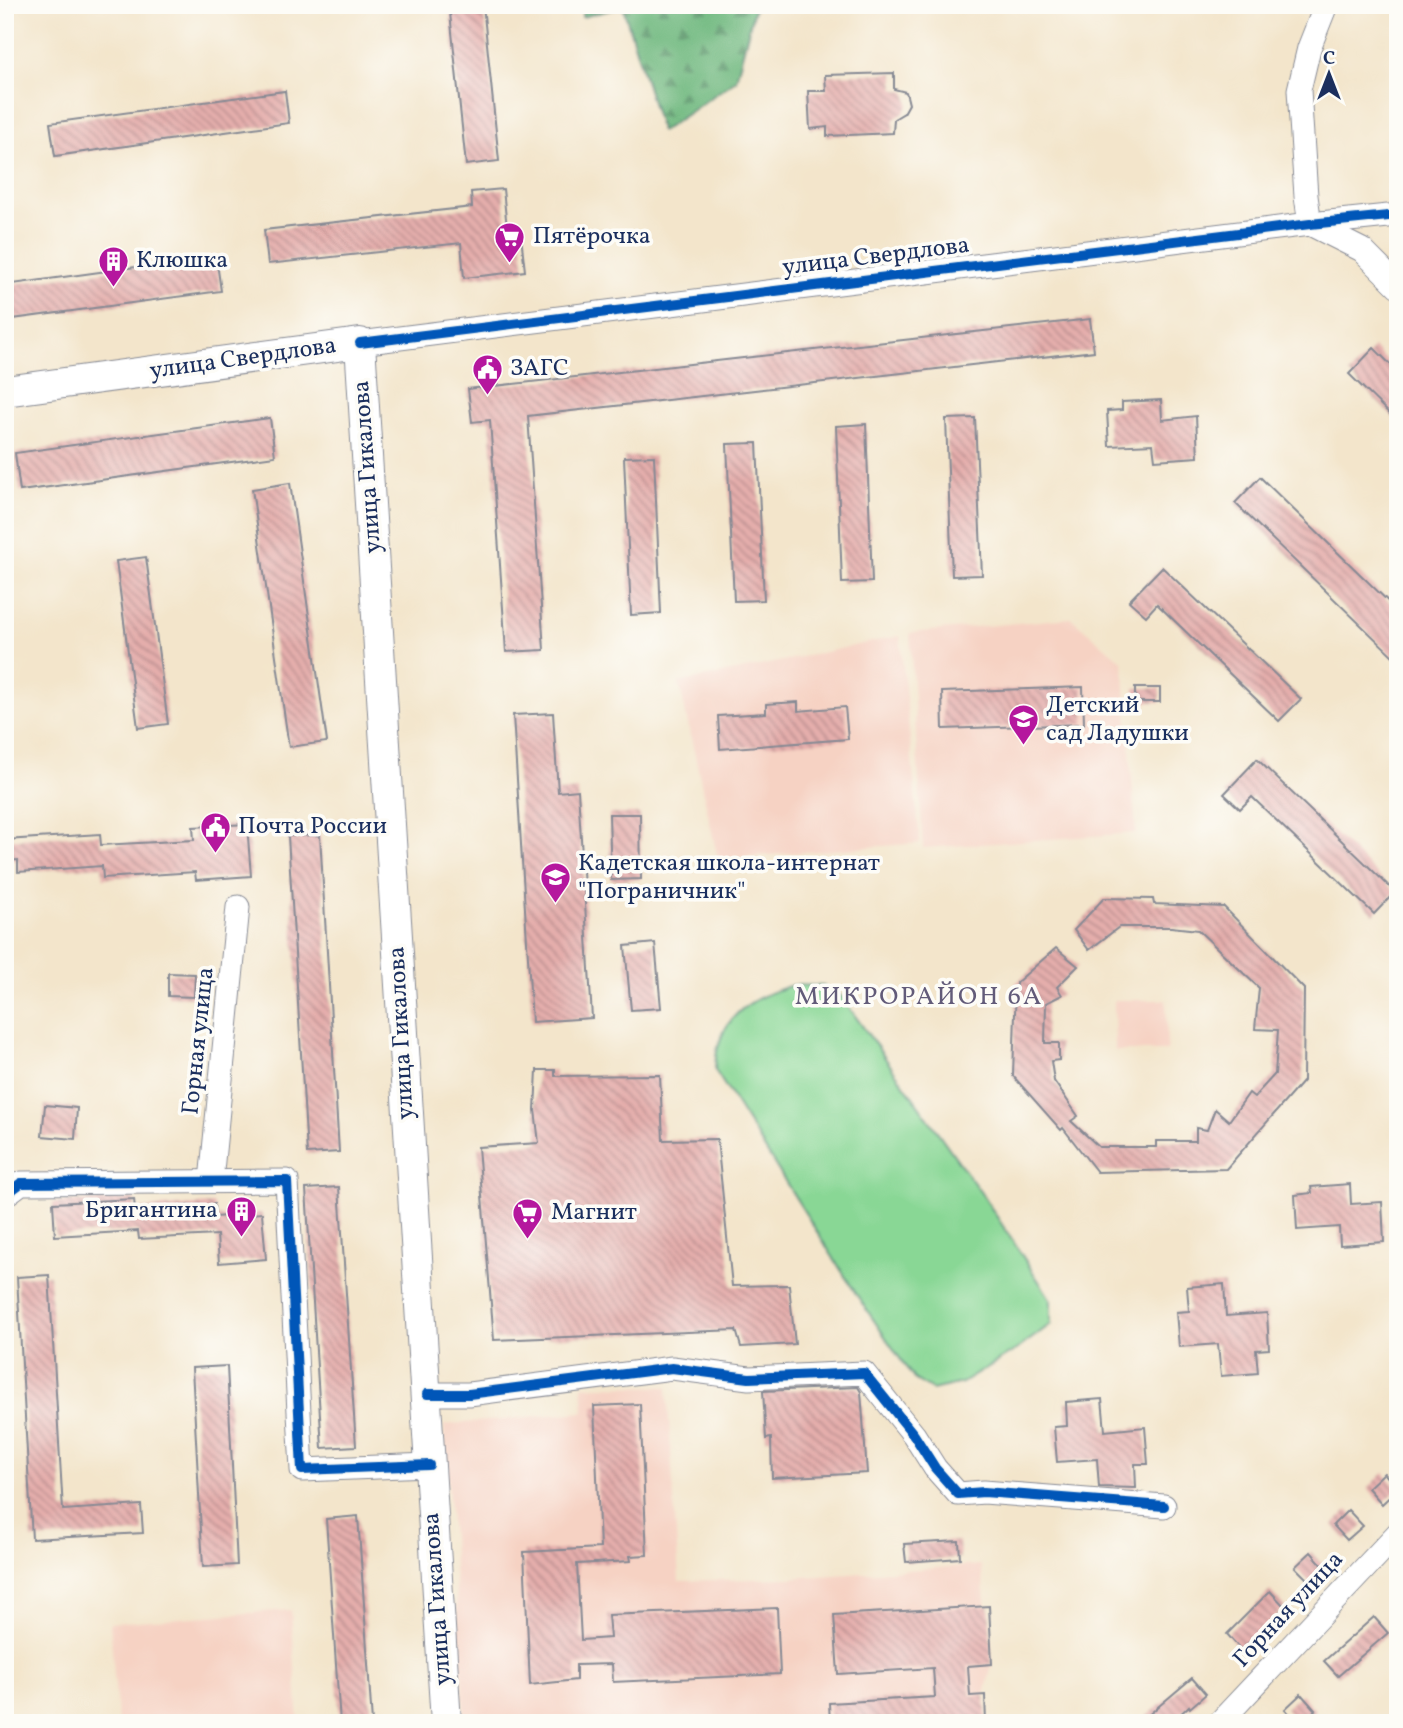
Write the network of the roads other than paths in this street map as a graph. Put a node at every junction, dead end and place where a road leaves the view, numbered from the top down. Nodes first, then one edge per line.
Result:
1 (1326, 5) edge
2 (1398, 215) edge
3 (1310, 224) junction
4 (1398, 286) edge
5 (360, 343) junction
6 (5, 391) edge
7 (238, 906) dead end
8 (211, 1181) junction
9 (5, 1195) edge
10 (427, 1394) junction
11 (429, 1465) junction
12 (1164, 1506) dead end
13 (1398, 1533) edge
14 (446, 1723) edge
15 (1219, 1723) edge

1 - 3 street
2 - 3 street, улица Свердлова
3 - 4 street
3 - 5 street, улица Свердлова
5 - 6 main road, улица Свердлова
5 - 10 main road, улица Гикалова
7 - 8 street, Горная улица
8 - 9 street
8 - 11 street
10 - 11 main road, улица Гикалова
10 - 12 street
11 - 14 main road, улица Гикалова
13 - 15 street, Горная улица

